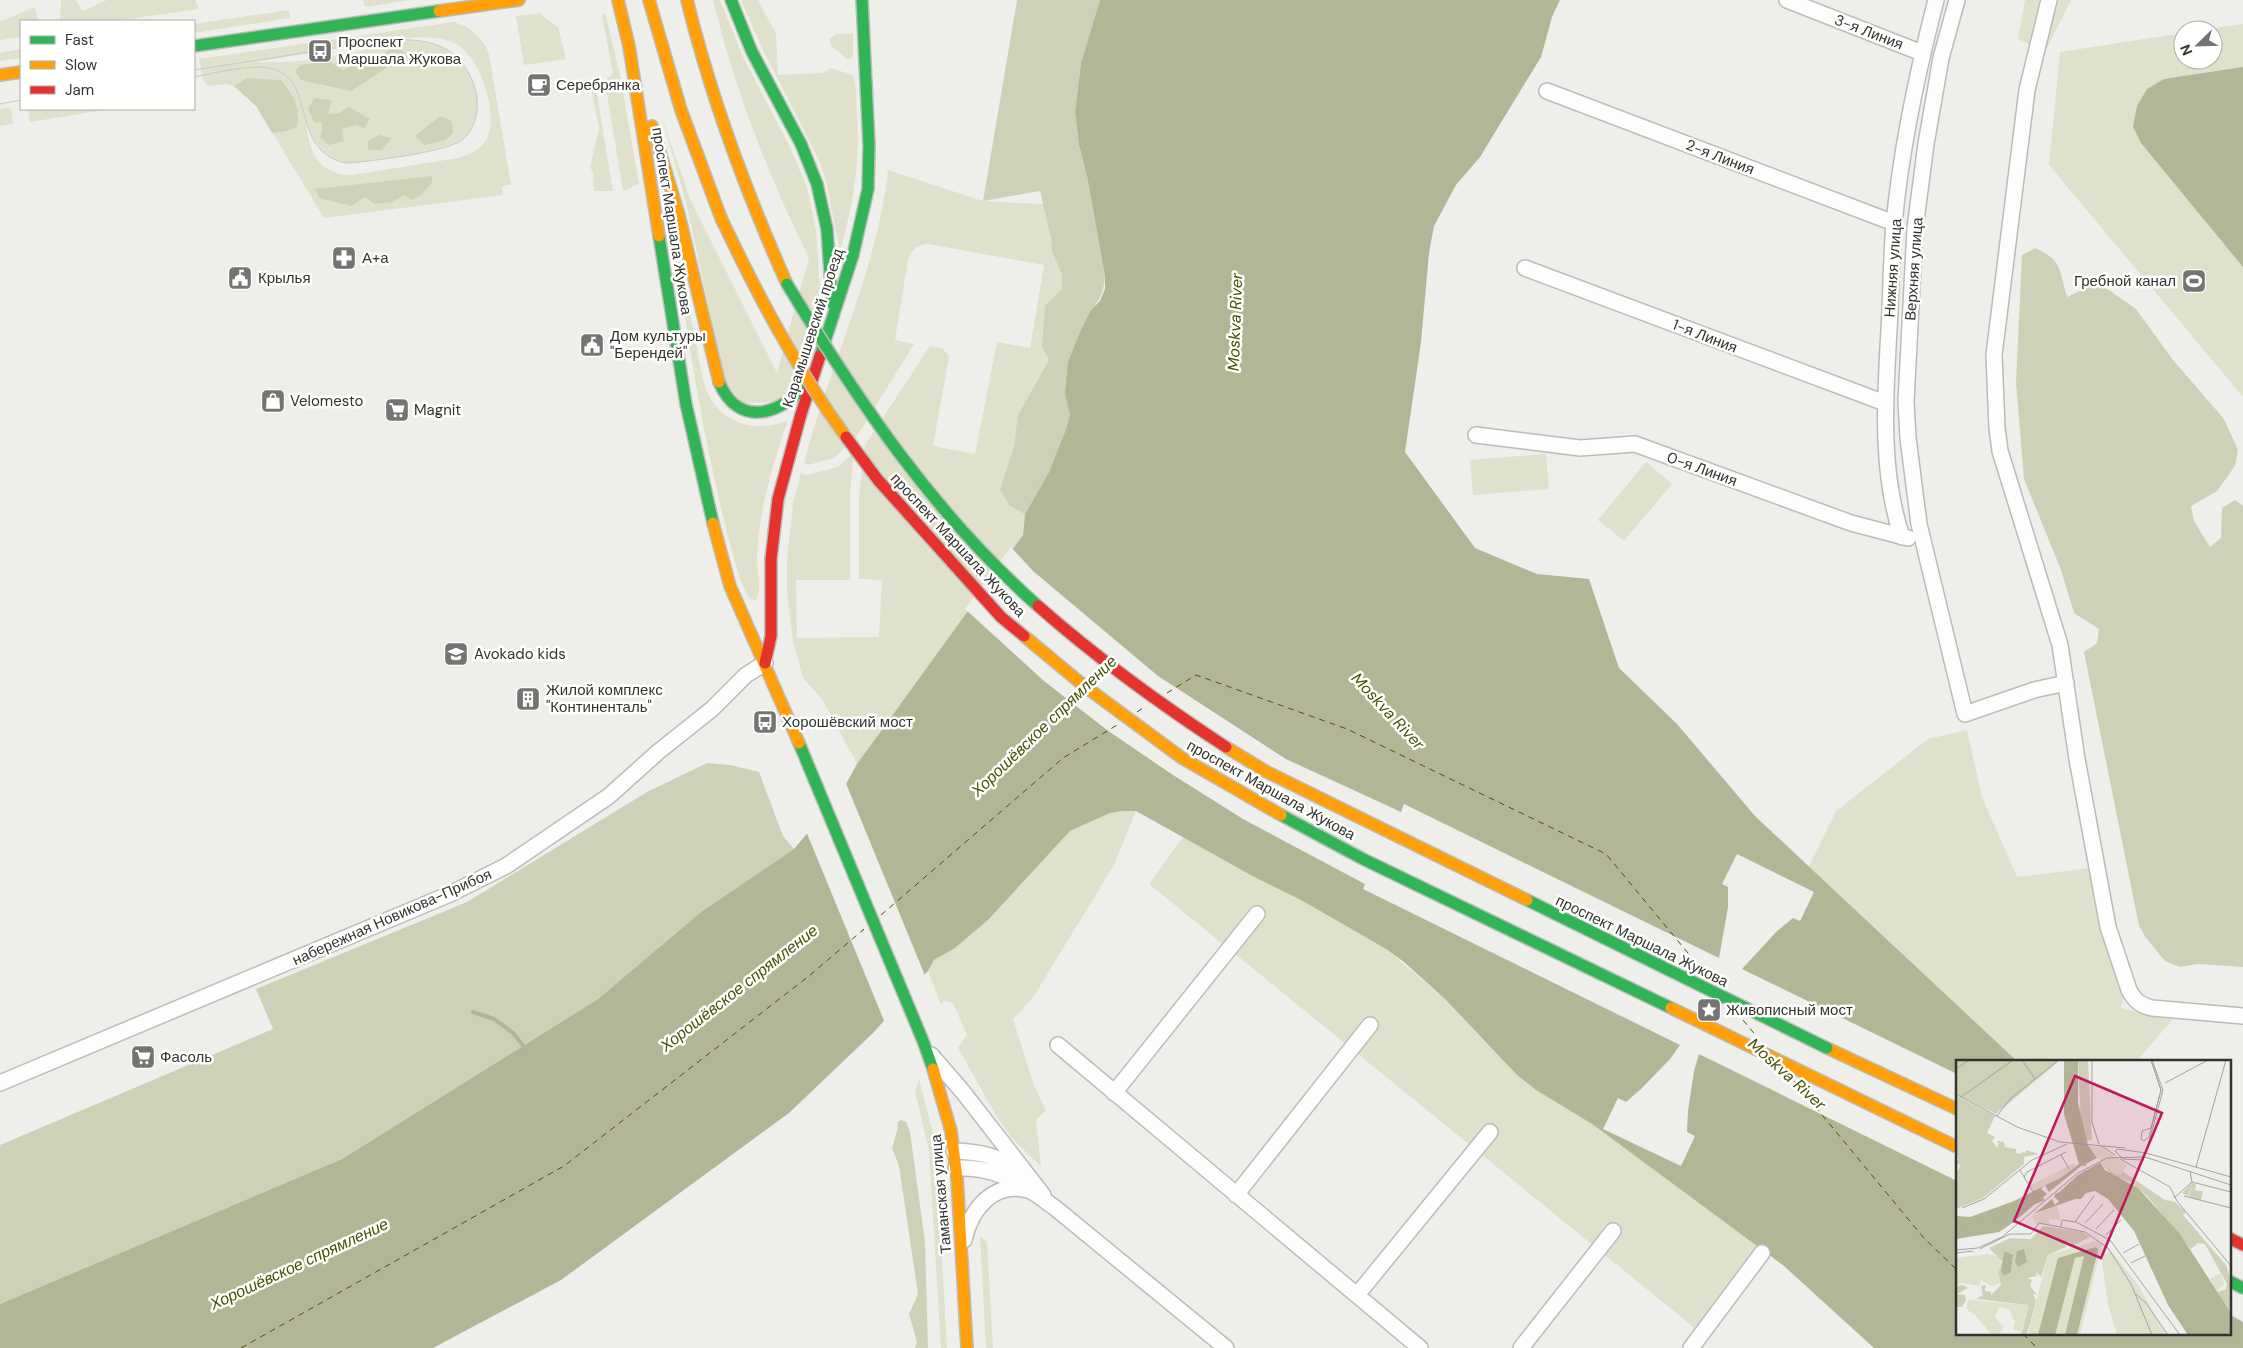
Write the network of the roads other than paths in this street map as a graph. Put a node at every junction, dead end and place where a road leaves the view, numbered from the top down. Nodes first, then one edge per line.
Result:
1 (520, 0) edge
2 (618, 0) edge
3 (649, 0) edge
4 (687, 0) edge
5 (731, 0) edge
6 (862, 0) edge
7 (1787, 0) edge
8 (1936, 0) edge
9 (1957, 0) edge
10 (2049, 0) edge
11 (195, 46) edge
12 (629, 46) junction
13 (1922, 53) junction
14 (20, 72) edge
15 (0, 75) edge
16 (1547, 91) dead end
17 (1894, 223) junction
18 (1525, 268) dead end
19 (831, 321) junction
20 (814, 375) junction
21 (1885, 404) junction
22 (1476, 435) dead end
23 (1902, 537) junction
24 (1922, 540) junction
25 (765, 663) junction
26 (2066, 683) junction
27 (805, 757) joint
28 (1256, 914) dead end
29 (2243, 1016) edge
30 (1370, 1025) dead end
31 (924, 1044) junction
32 (1058, 1045) dead end
33 (0, 1083) edge
34 (1114, 1093) junction
35 (1956, 1109) edge
36 (1490, 1132) dead end
37 (1956, 1147) edge
38 (954, 1151) junction
39 (956, 1168) junction
40 (1031, 1188) junction
41 (1236, 1195) junction
42 (1613, 1231) dead end
43 (2230, 1238) edge
44 (2243, 1244) edge
45 (962, 1251) junction
46 (1762, 1253) dead end
47 (2230, 1282) edge
48 (2243, 1288) edge
49 (1358, 1295) junction
50 (968, 1348) edge
51 (1226, 1348) edge
52 (1420, 1348) edge
53 (1521, 1348) edge
54 (1692, 1348) edge

1 - 11 main road
2 - 12 main road, проспект Маршала Жукова
3 - 37 main road, проспект Маршала Жукова, bridge
4 - 35 main road, проспект Маршала Жукова, bridge
5 - 19 main road
6 - 19 main road, Карамышевский проезд
7 - 13 street, 3-я Линия
8 - 13 street, Нижняя улица
9 - 24 street, Верхняя улица
10 - 26 street
12 - 20 main road
12 - 25 main road, проспект Маршала Жукова
13 - 17 street, Нижняя улица
14 - 15 main road
16 - 17 street, 2-я Линия
17 - 21 street, Нижняя улица
18 - 21 street, 1-я Линия
19 - 20 main road, Карамышевский проезд
20 - 25 main road, Карамышевский проезд
21 - 23 street, Нижняя улица
22 - 23 street, 0-я Линия
23 - 24 street, 0-я Линия
24 - 26 street, Верхняя улица
25 - 27 main road, проспект Маршала Жукова
25 - 33 street, набережная Новикова-Прибоя
26 - 29 street
27 - 31 main road, Таманская улица
28 - 34 street
30 - 41 street
31 - 38 main road, Таманская улица
31 - 40 street
32 - 34 street
34 - 41 street
36 - 49 street
38 - 39 main road, Таманская улица
38 - 40 street
39 - 40 street
39 - 45 main road, Таманская улица
40 - 45 street
40 - 51 street
41 - 49 street
42 - 53 street
43 - 44 main road
45 - 50 main road, Таманская улица
46 - 54 street
47 - 48 main road
49 - 52 street

